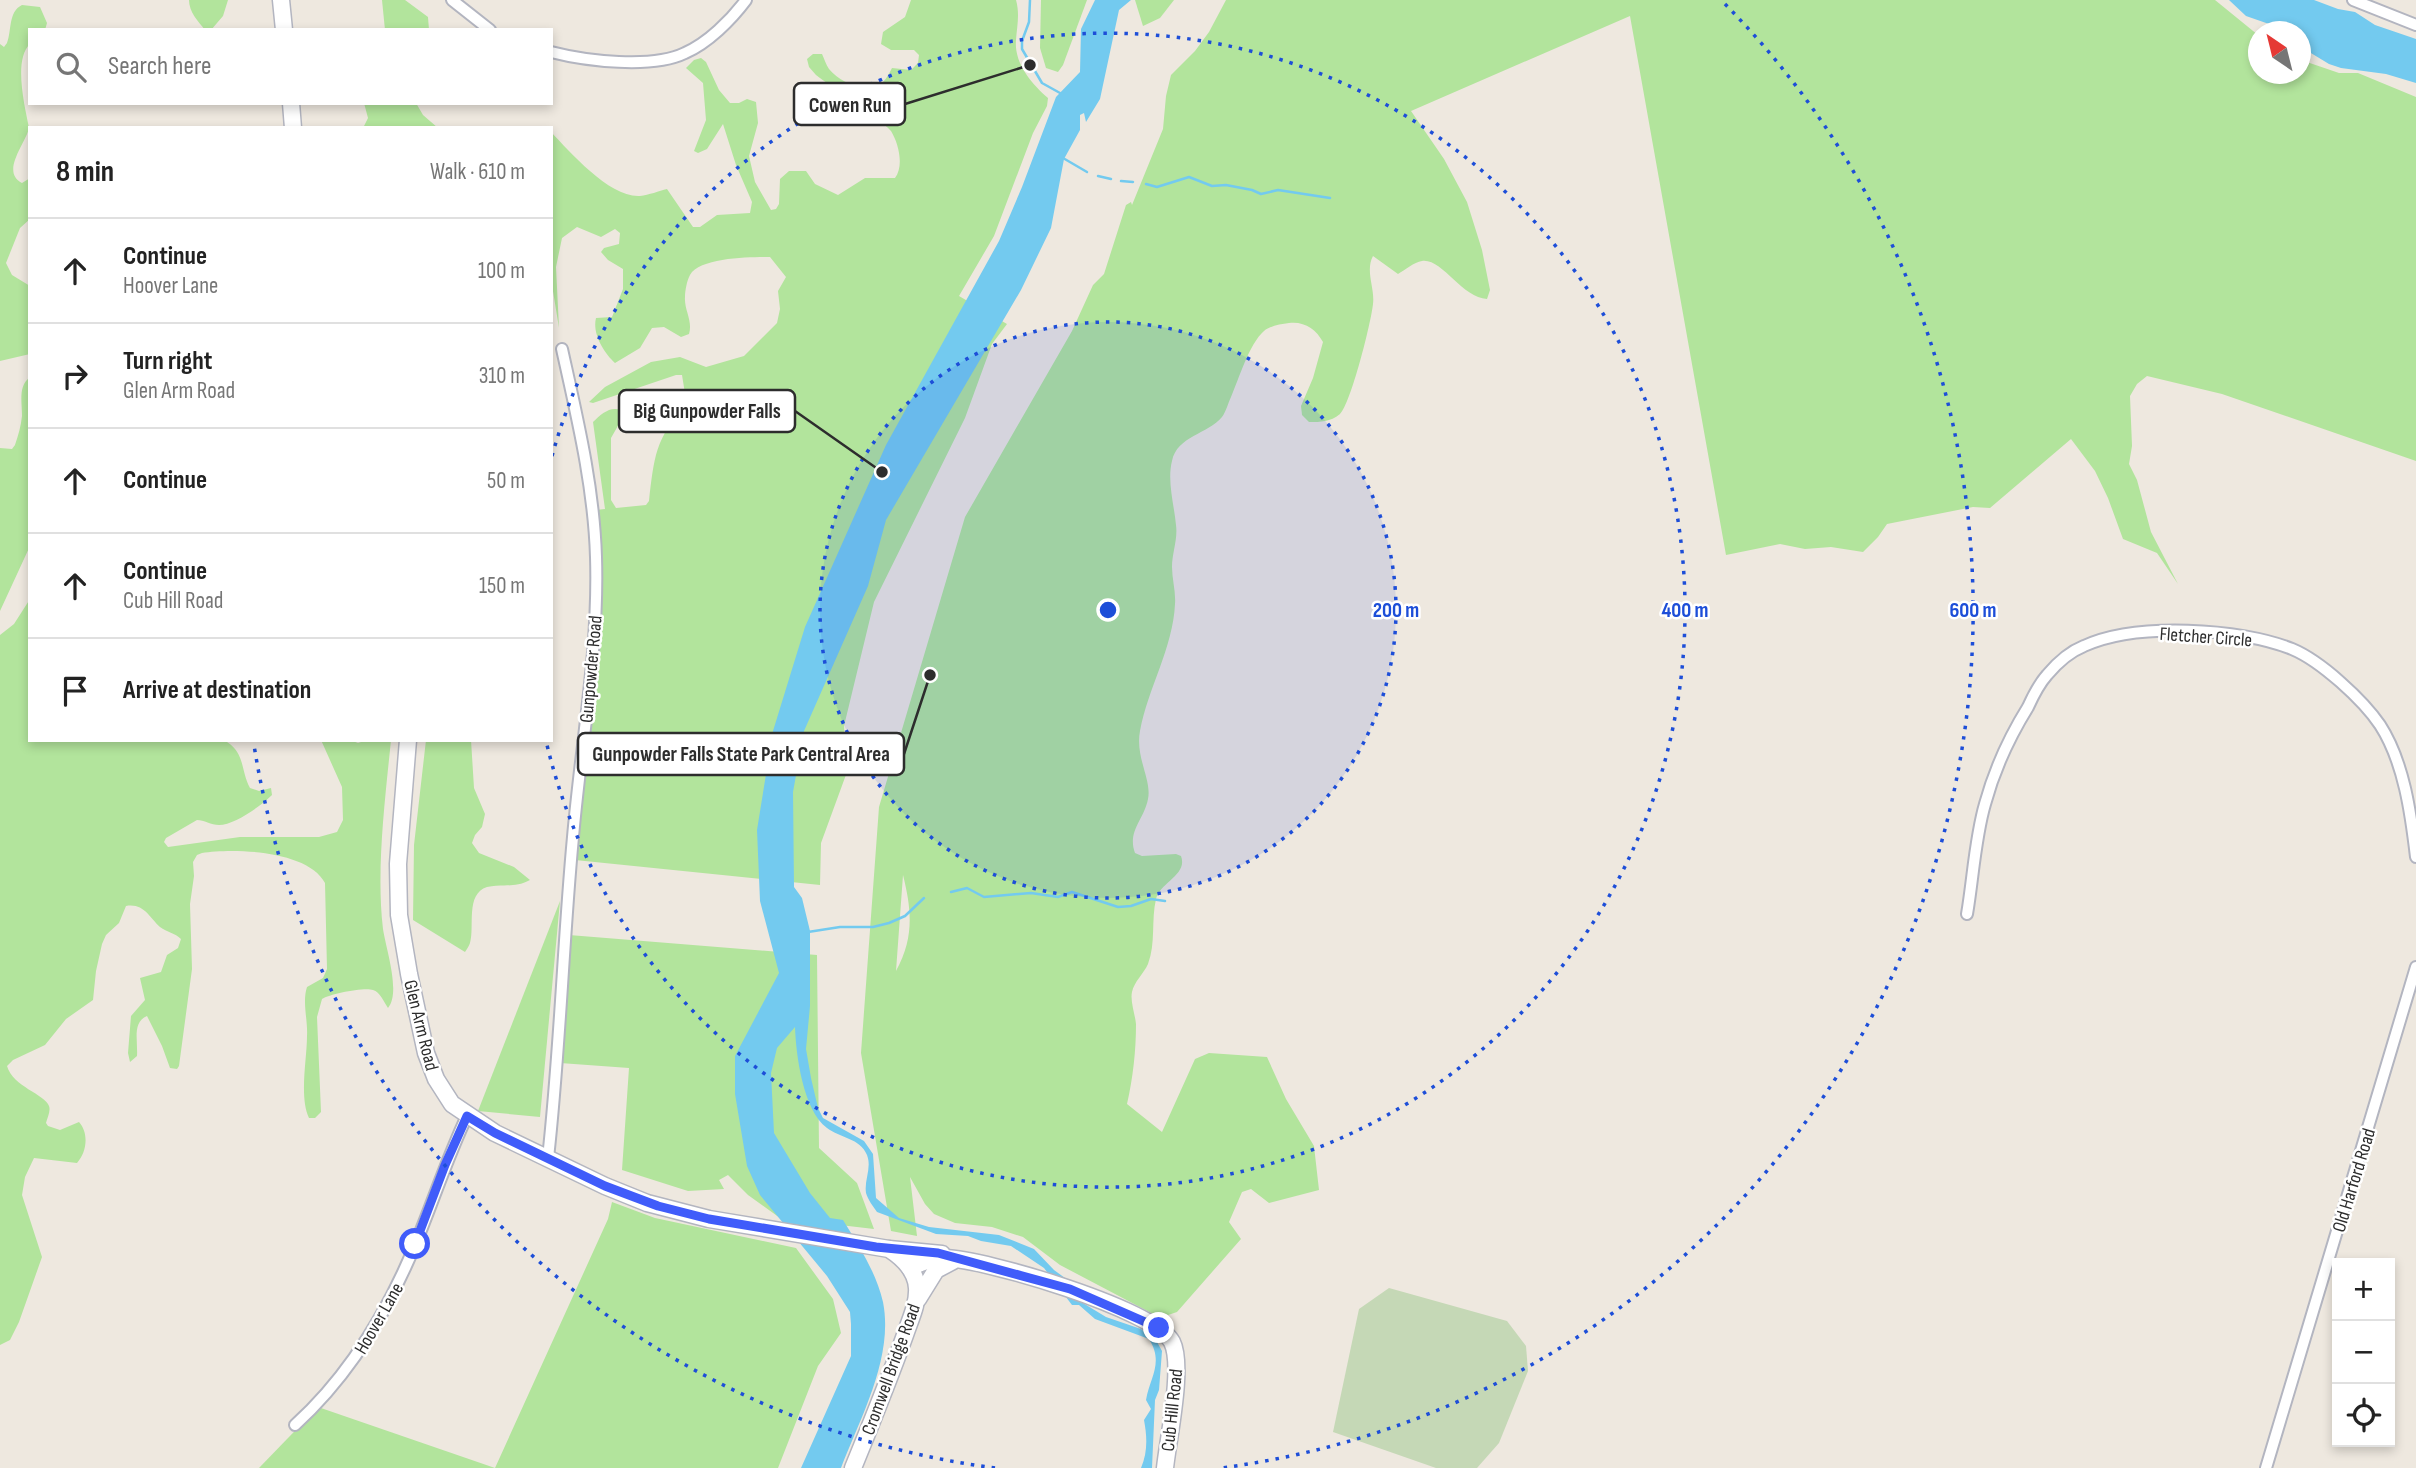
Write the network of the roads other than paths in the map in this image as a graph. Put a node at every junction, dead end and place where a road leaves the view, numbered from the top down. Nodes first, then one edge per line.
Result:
1 (281, 0) edge
2 (452, 0) edge
3 (746, 0) edge
4 (2353, 0) edge
5 (2416, 25) edge
6 (284, 28) edge
7 (487, 28) edge
8 (553, 52) edge
9 (291, 105) edge
10 (293, 126) edge
11 (562, 349) dead end
12 (408, 742) edge
13 (2416, 858) edge
14 (1967, 914) dead end
15 (2416, 969) edge
16 (467, 1116) junction
17 (548, 1158) junction
18 (883, 1248) junction
19 (959, 1259) junction
20 (910, 1269) junction
21 (915, 1304) junction
22 (295, 1425) dead end
23 (853, 1468) edge
24 (1165, 1468) edge
25 (2266, 1468) edge

1 - 6 main road
2 - 7 street
3 - 8 street
4 - 5 street
9 - 10 main road
11 - 17 street, Gunpowder Road
12 - 16 main road, Glen Arm Road
13 - 14 street, Fletcher Circle
15 - 25 street, Old Harford Road
16 - 17 main road, Glen Arm Road
16 - 22 street, Hoover Lane
17 - 18 main road, Glen Arm Road
18 - 19 main road, Glen Arm Road
18 - 20 main road
19 - 20 main road, Cub Hill Road
19 - 21 main road
19 - 24 main road, Cub Hill Road
20 - 21 main road, Cromwell Bridge Road
21 - 23 main road, Cromwell Bridge Road

